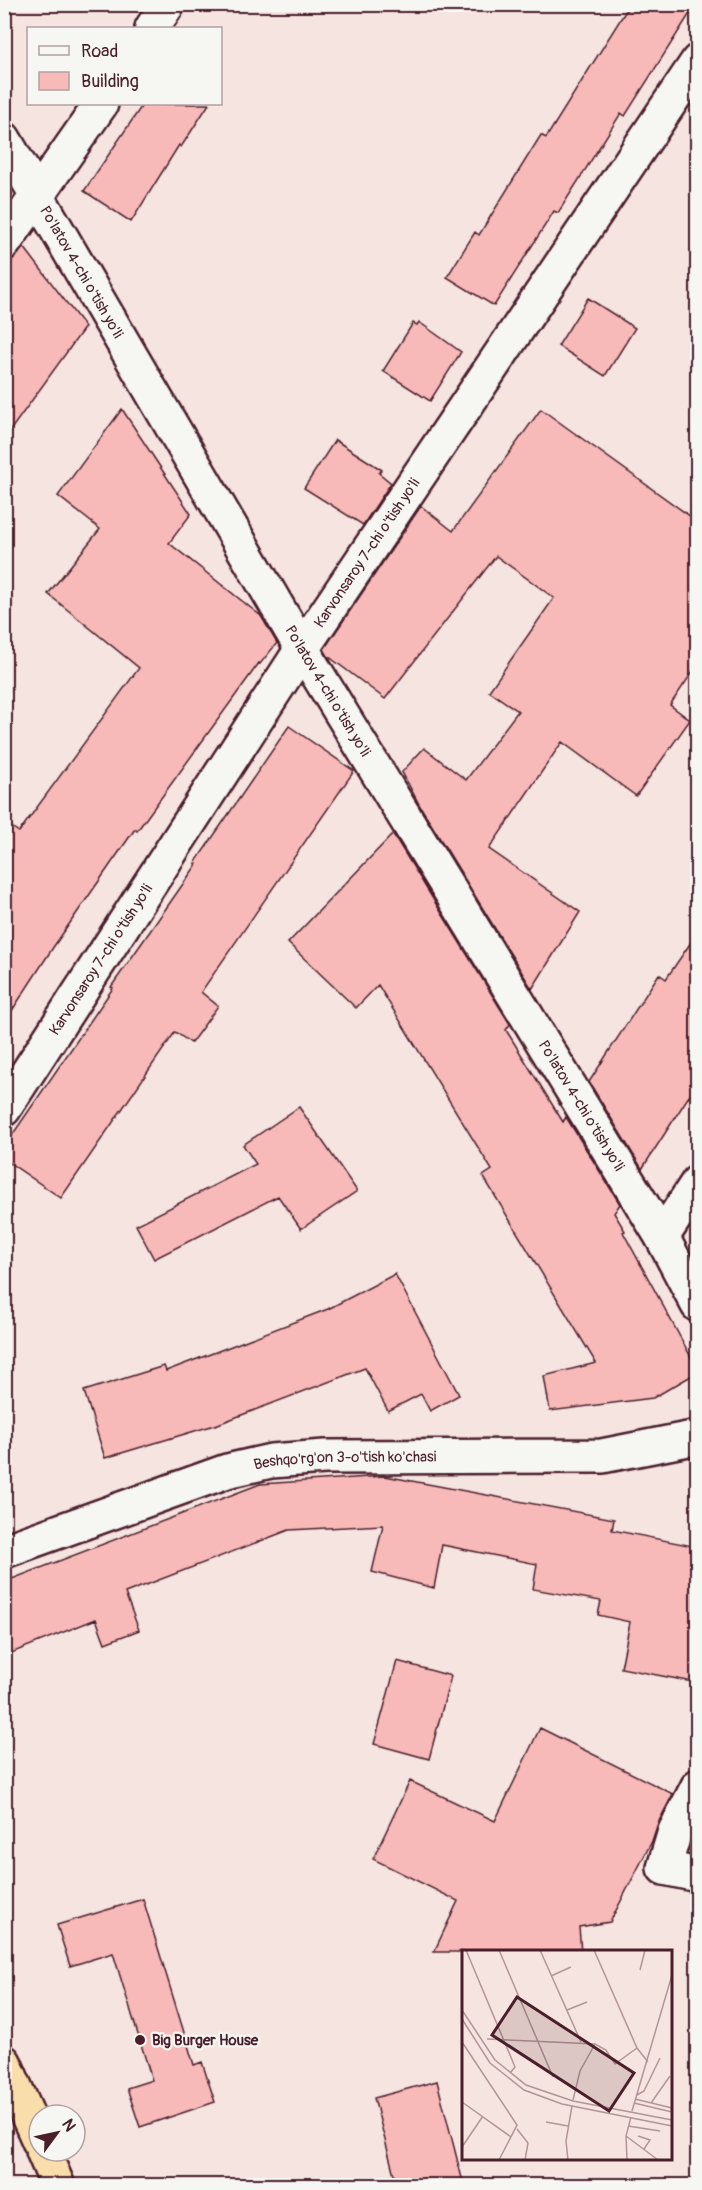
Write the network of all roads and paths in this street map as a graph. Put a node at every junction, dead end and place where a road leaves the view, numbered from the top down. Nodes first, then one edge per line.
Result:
1 (168, 4) edge
2 (153, 27) edge
3 (698, 61) edge
4 (100, 105) edge
5 (4, 139) edge
6 (39, 196) junction
7 (4, 243) edge
8 (302, 649) junction
9 (4, 1109) edge
10 (698, 1182) edge
11 (662, 1237) junction
12 (698, 1305) edge
13 (698, 1437) edge
14 (4, 1551) edge
15 (698, 1786) edge
16 (698, 1875) edge
17 (4, 2062) edge
18 (27, 2114) edge
19 (48, 2163) edge
20 (58, 2186) edge

1 - 2 street
3 - 8 street, Karvonsaroy 7-chi o'tish yo'li
4 - 6 street
5 - 6 street, Po'latov 4-chi o'tish yo'li
6 - 7 street
6 - 8 street, Po'latov 4-chi o'tish yo'li
8 - 9 street, Karvonsaroy 7-chi o'tish yo'li
8 - 11 street, Po'latov 4-chi o'tish yo'li
10 - 11 street
11 - 12 street, Po'latov 4-chi o'tish yo'li
13 - 14 street, Beshqo'rg'on 3-o'tish ko'chasi
15 - 16 street
17 - 18 highway
19 - 20 highway

